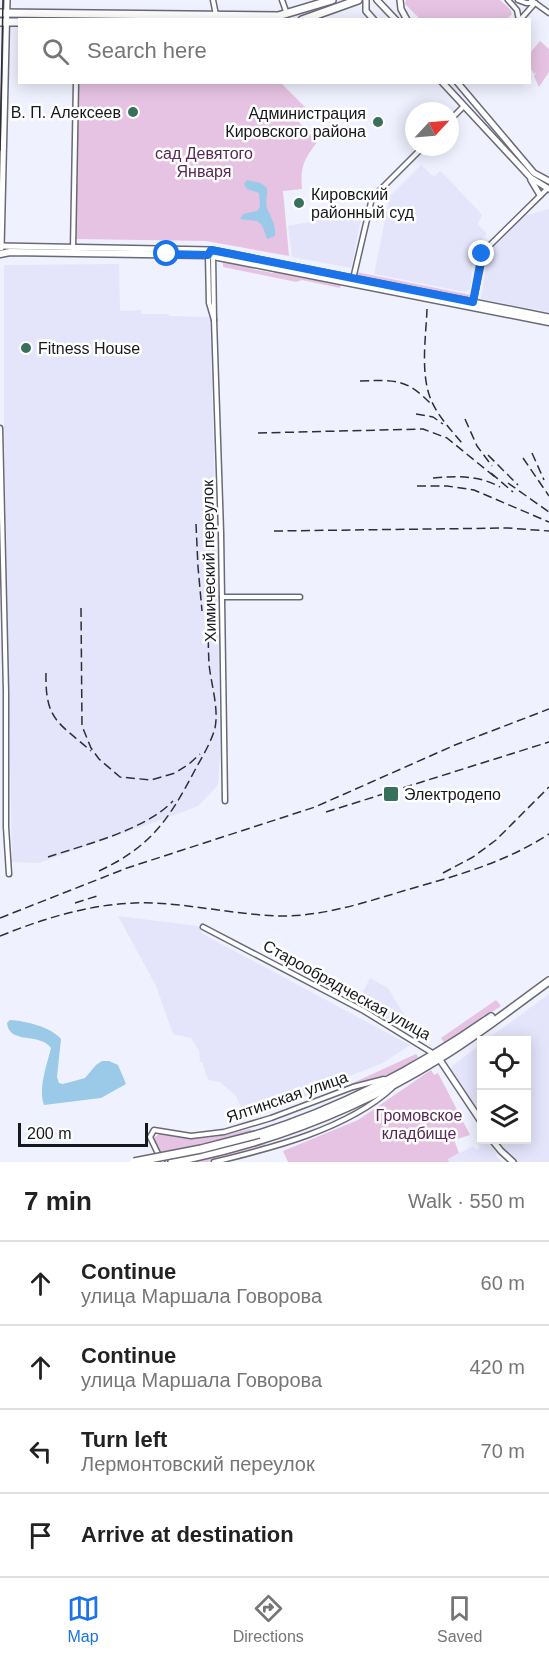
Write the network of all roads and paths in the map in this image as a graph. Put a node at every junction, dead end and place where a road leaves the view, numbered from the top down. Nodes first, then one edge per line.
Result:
1 (7, 0) edge
2 (213, 0) edge
3 (282, 0) edge
4 (332, 0) edge
5 (358, 0) edge
6 (366, 0) edge
7 (377, 0) edge
8 (400, 0) edge
9 (508, 0) edge
10 (518, 0) edge
11 (533, 2) edge
12 (401, 9) junction
13 (3, 13) edge
14 (549, 13) edge
15 (216, 15) junction
16 (288, 15) junction
17 (308, 18) edge
18 (372, 18) edge
19 (392, 18) edge
20 (394, 18) edge
21 (406, 18) edge
22 (519, 18) edge
23 (521, 18) edge
24 (3, 22) edge
25 (76, 84) edge
26 (444, 84) edge
27 (459, 84) edge
28 (453, 93) junction
29 (465, 106) junction
30 (459, 112) edge
31 (414, 156) edge
32 (531, 178) junction
33 (549, 181) edge
34 (548, 188) edge
35 (540, 195) junction
36 (0, 249) edge
37 (73, 250) junction
38 (211, 253) junction
39 (353, 280) junction
40 (473, 304) junction
41 (549, 317) edge
42 (549, 321) edge
43 (0, 428) edge
44 (222, 597) junction
45 (300, 597) dead end
46 (225, 801) dead end
47 (9, 874) dead end
48 (203, 927) dead end
49 (549, 975) edge
50 (549, 981) edge
51 (437, 1057) junction
52 (395, 1080) junction
53 (477, 1116) edge
54 (261, 1136) junction
55 (495, 1144) edge
56 (134, 1162) edge
57 (162, 1162) edge
58 (172, 1162) edge
59 (214, 1162) edge
60 (513, 1162) edge

1 - 13 street
2 - 15 street
3 - 16 street
4 - 16 main road
5 - 17 main road
6 - 18 street
7 - 19 street
8 - 12 street
9 - 22 street
10 - 11 street
11 - 14 street
11 - 23 street
12 - 20 street
12 - 21 street
13 - 15 main road
13 - 24 street
15 - 16 main road
24 - 36 street
25 - 37 street
26 - 28 street
27 - 28 street
27 - 33 street
28 - 29 street
29 - 30 street
29 - 32 street
31 - 39 street
32 - 34 street
32 - 35 street
34 - 35 street
35 - 40 street
36 - 37 main road
37 - 38 main road
38 - 39 main road
38 - 44 street, Химический переулок
39 - 40 main road
40 - 41 street
40 - 42 main road
43 - 47 street
44 - 45 street
44 - 46 street, Химический переулок
48 - 51 street, Старообрядческая улица
49 - 51 main road
50 - 51 main road
51 - 52 main road
51 - 53 street, Старообрядческая улица
52 - 54 main road
52 - 57 street, Ялтинская улица
52 - 59 street
54 - 56 main road, bridge
54 - 58 main road
55 - 60 street

